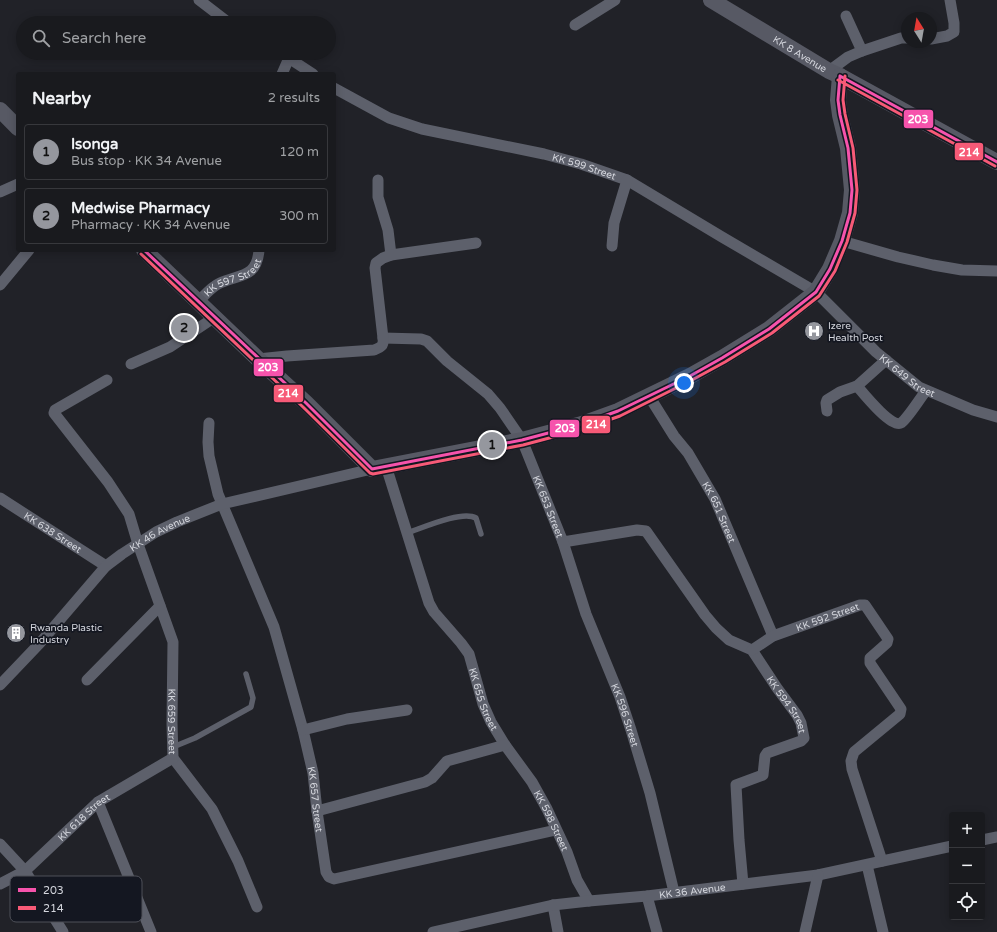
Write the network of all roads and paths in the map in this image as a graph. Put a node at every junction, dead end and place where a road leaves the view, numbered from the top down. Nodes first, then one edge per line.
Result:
1 (199, 0) edge
2 (615, 0) edge
3 (711, 0) edge
4 (950, 0) edge
5 (220, 16) edge
6 (846, 16) dead end
7 (575, 25) dead end
8 (901, 38) edge
9 (937, 38) edge
10 (862, 51) junction
11 (284, 60) edge
12 (292, 60) edge
13 (282, 72) edge
14 (310, 72) edge
15 (835, 74) junction
16 (336, 89) edge
17 (0, 110) edge
18 (16, 126) edge
19 (997, 162) edge
20 (378, 180) dead end
21 (627, 180) junction
22 (16, 185) edge
23 (0, 192) edge
24 (842, 241) junction
25 (476, 243) dead end
26 (612, 246) dead end
27 (27, 252) edge
28 (146, 252) edge
29 (259, 252) edge
30 (391, 255) junction
31 (997, 271) edge
32 (0, 285) edge
33 (816, 292) junction
34 (199, 302) junction
35 (215, 317) junction
36 (383, 338) junction
37 (258, 359) junction
38 (886, 360) junction
39 (131, 364) dead end
40 (107, 380) dead end
41 (857, 386) junction
42 (926, 390) junction
43 (649, 396) junction
44 (827, 411) dead end
45 (997, 417) edge
46 (209, 422) dead end
47 (522, 440) junction
48 (379, 468) junction
49 (0, 498) edge
50 (222, 504) junction
51 (407, 533) junction
52 (481, 534) dead end
53 (563, 542) junction
54 (138, 544) junction
55 (106, 566) junction
56 (160, 606) junction
57 (773, 636) junction
58 (752, 650) junction
59 (246, 674) dead end
60 (86, 680) dead end
61 (0, 685) edge
62 (407, 710) dead end
63 (303, 730) junction
64 (505, 745) junction
65 (173, 753) junction
66 (98, 802) junction
67 (317, 811) junction
68 (556, 830) junction
69 (997, 837) edge
70 (985, 839) edge
71 (0, 844) edge
72 (949, 847) edge
73 (882, 861) junction
74 (867, 865) junction
75 (24, 870) junction
76 (818, 875) junction
77 (14, 876) edge
78 (28, 876) edge
79 (128, 876) edge
80 (10, 878) edge
81 (0, 884) edge
82 (743, 884) junction
83 (674, 892) junction
84 (647, 896) junction
85 (589, 901) junction
86 (553, 905) junction
87 (257, 907) dead end
88 (142, 910) edge
89 (57, 922) edge
90 (63, 932) edge
91 (151, 932) edge
92 (433, 932) edge
93 (558, 932) edge
94 (657, 932) edge
95 (804, 932) edge
96 (883, 932) edge

1 - 5 street
2 - 7 street
3 - 15 main road, KK 8 Avenue
4 - 9 street
6 - 10 street
8 - 10 street
10 - 15 street
11 - 13 street
12 - 14 street
15 - 19 main road, KK 8 Avenue
15 - 24 main road
16 - 21 street, KK 599 Street
17 - 18 main road
20 - 30 street
21 - 26 street
21 - 33 street, KK 599 Street
22 - 23 street
24 - 31 street
24 - 33 main road
25 - 30 street
27 - 32 street
28 - 34 main road
29 - 34 street, KK 597 Street
30 - 36 street
33 - 38 street, KK 649 Street
33 - 43 main road
34 - 35 main road
35 - 37 main road
35 - 39 street
36 - 37 street
36 - 47 street, KK 653 Street
37 - 48 main road
38 - 41 street
38 - 42 street, KK 649 Street
40 - 54 street, KK 659 Street
41 - 42 street
41 - 44 street
42 - 45 street, KK 649 Street
43 - 47 main road
43 - 57 street, KK 651 Street
46 - 50 street, KK 657 Street
47 - 48 main road
47 - 53 street, KK 653 Street
48 - 50 street, KK 46 Avenue
48 - 51 street, KK 655 Street
49 - 55 street, KK 638 Street
50 - 54 street, KK 46 Avenue
50 - 63 street, KK 657 Street
51 - 52 lane
51 - 64 street, KK 655 Street
53 - 58 street, KK 653 Street
53 - 83 street, KK 596 Street
54 - 55 street, KK 46 Avenue
54 - 56 street, KK 659 Street
55 - 61 street, KK 46 Avenue
56 - 60 street
56 - 65 street, KK 659 Street
57 - 58 street, KK 592 Street
57 - 73 street, KK 592 Street
58 - 82 street, KK 594 Street
59 - 65 lane
62 - 63 street
63 - 67 street, KK 657 Street
64 - 67 street
64 - 68 street, KK 598 Street
65 - 66 street, KK 618 Street
65 - 87 street, KK 659 Street
66 - 75 street, KK 618 Street
66 - 79 street
67 - 68 street, KK 657 Street
68 - 85 street, KK 598 Street
69 - 70 street
71 - 75 street
72 - 73 street, KK 36 Avenue
73 - 74 street, KK 36 Avenue
74 - 76 street, KK 36 Avenue
74 - 96 street
75 - 77 street, KK 618 Street
75 - 78 street
76 - 82 street, KK 36 Avenue
76 - 95 street
80 - 81 street, KK 618 Street
82 - 83 street, KK 36 Avenue
83 - 84 street, KK 36 Avenue
84 - 85 street, KK 36 Avenue
84 - 94 street
85 - 86 street, KK 36 Avenue
86 - 92 street, KK 36 Avenue
86 - 93 street
88 - 91 street
89 - 90 street

